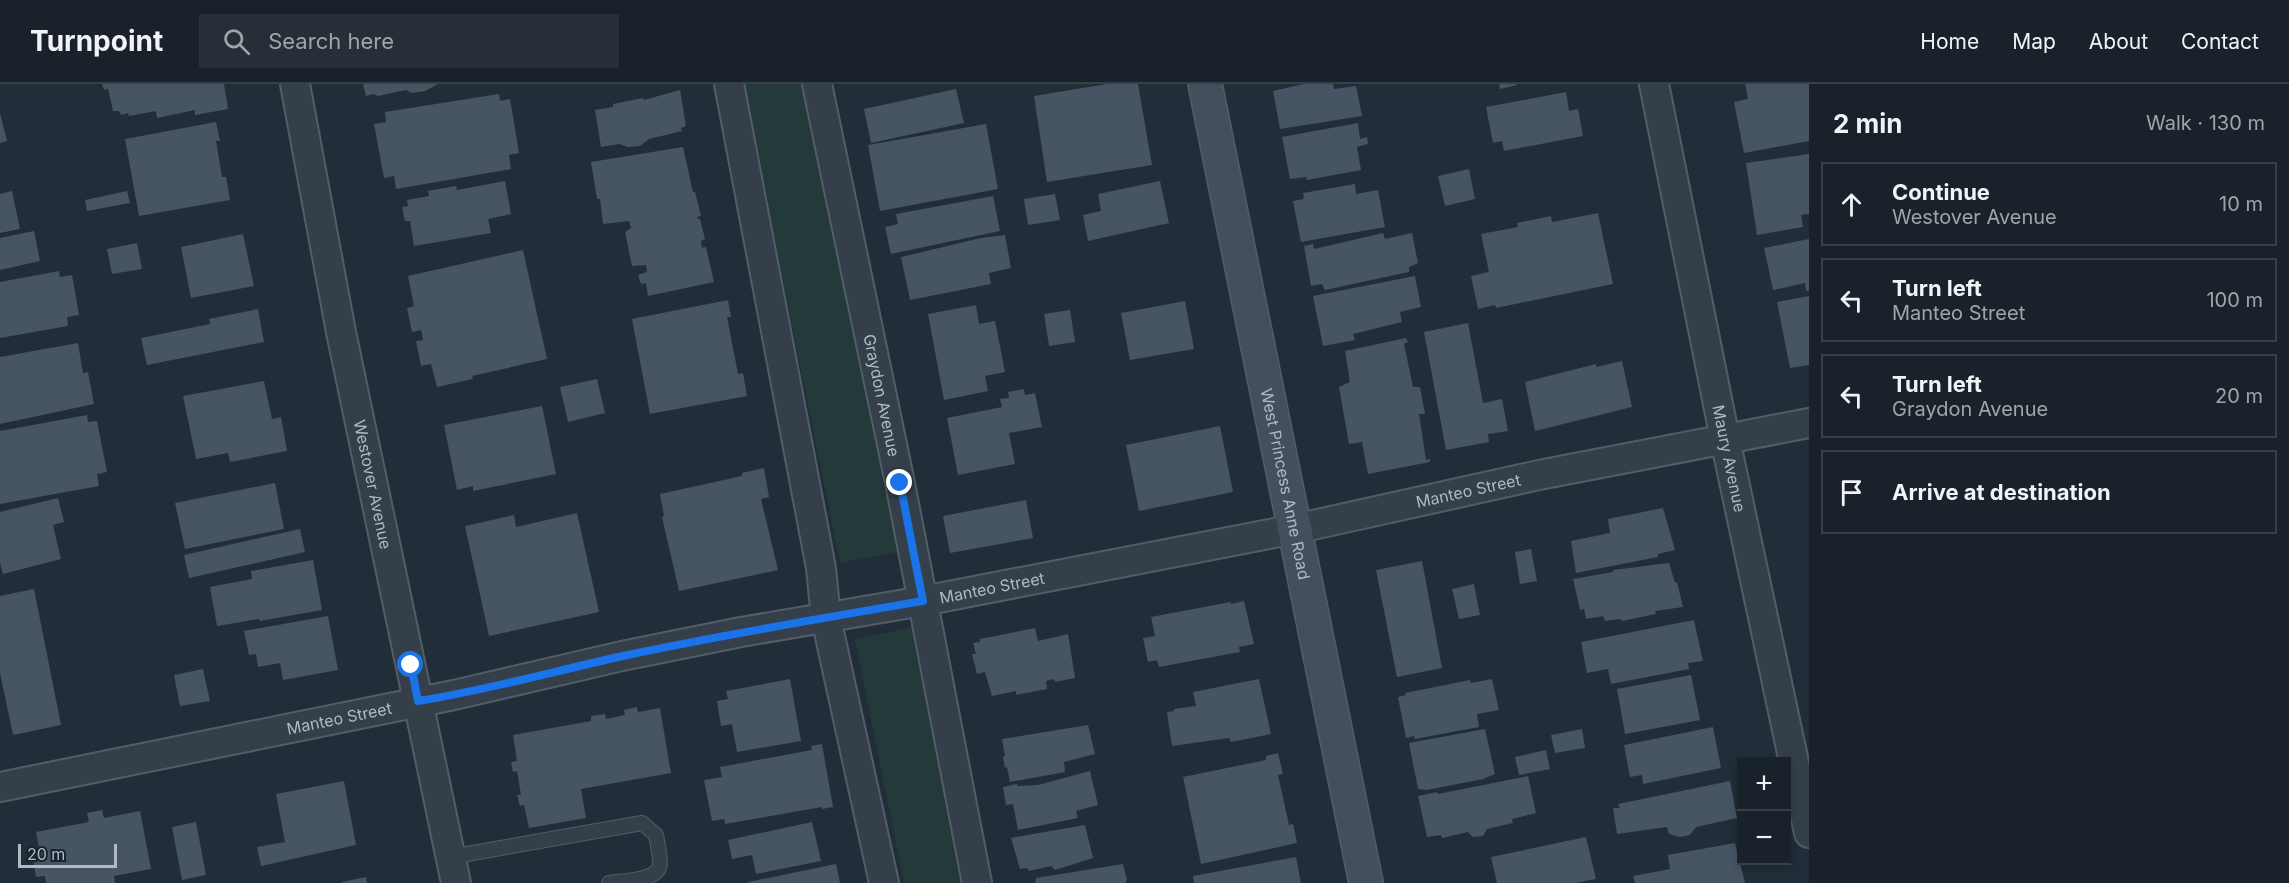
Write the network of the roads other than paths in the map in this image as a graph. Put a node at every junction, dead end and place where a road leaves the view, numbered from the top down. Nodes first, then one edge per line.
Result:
1 (295, 84) edge
2 (729, 84) edge
3 (817, 84) edge
4 (1205, 84) edge
5 (1654, 84) edge
6 (1809, 423) edge
7 (1725, 439) junction
8 (1295, 529) junction
9 (923, 601) junction
10 (826, 618) junction
11 (418, 701) junction
12 (0, 787) edge
13 (1809, 833) edge
14 (453, 870) edge
15 (609, 883) edge
16 (884, 883) edge
17 (977, 883) edge
18 (1366, 883) edge

1 - 11 street, Westover Avenue
2 - 10 street
3 - 9 street, Graydon Avenue
4 - 8 main road, West Princess Anne Road
5 - 7 street, Maury Avenue
6 - 7 street, Manteo Street
7 - 8 street, Manteo Street
7 - 13 street, Maury Avenue
8 - 9 street, Manteo Street
8 - 18 main road, West Princess Anne Road
9 - 10 street, Manteo Street
9 - 17 street, Graydon Avenue
10 - 11 street, Manteo Street
10 - 16 street
11 - 12 street, Manteo Street
11 - 14 street, Westover Avenue
14 - 15 lane

